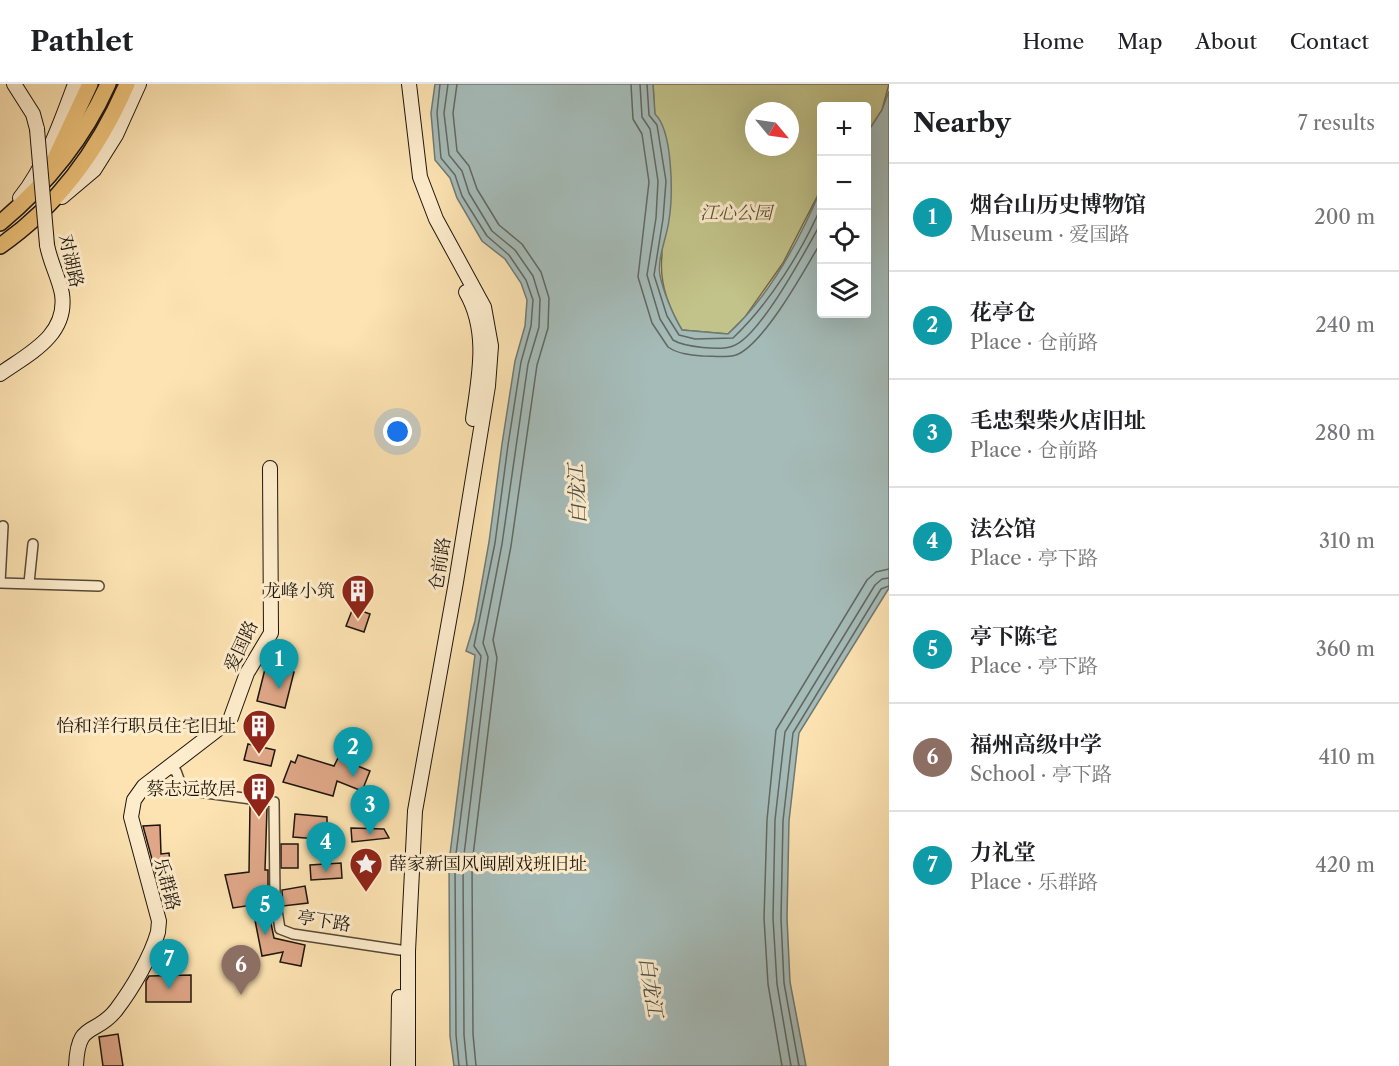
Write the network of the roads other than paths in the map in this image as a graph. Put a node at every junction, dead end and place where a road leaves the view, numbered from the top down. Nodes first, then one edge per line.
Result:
1 (14, 84) edge
2 (75, 84) edge
3 (90, 84) edge
4 (108, 84) edge
5 (115, 84) edge
6 (127, 84) edge
7 (139, 84) edge
8 (402, 84) edge
9 (410, 84) edge
10 (101, 118) junction
11 (44, 181) junction
12 (32, 220) junction
13 (0, 223) edge
14 (0, 246) edge
15 (0, 374) edge
16 (270, 468) dead end
17 (3, 526) dead end
18 (33, 544) dead end
19 (29, 583) junction
20 (99, 586) dead end
21 (165, 768) junction
22 (399, 950) junction
23 (76, 1066) edge
24 (398, 1066) edge
25 (408, 1066) edge

1 - 15 street, 对湖路, bridge
2 - 13 street
3 - 11 main road
4 - 10 main road
5 - 10 main road
6 - 10 main road
7 - 12 street
8 - 22 street, 仓前路
9 - 25 street, 仓前路
10 - 11 main road
10 - 12 main road
11 - 13 main road
12 - 14 main road
16 - 21 street, 爱国路
17 - 19 street
18 - 19 street
19 - 20 street
21 - 22 street, 亭下路
21 - 23 street, 乐群路
22 - 24 street, 仓前路

